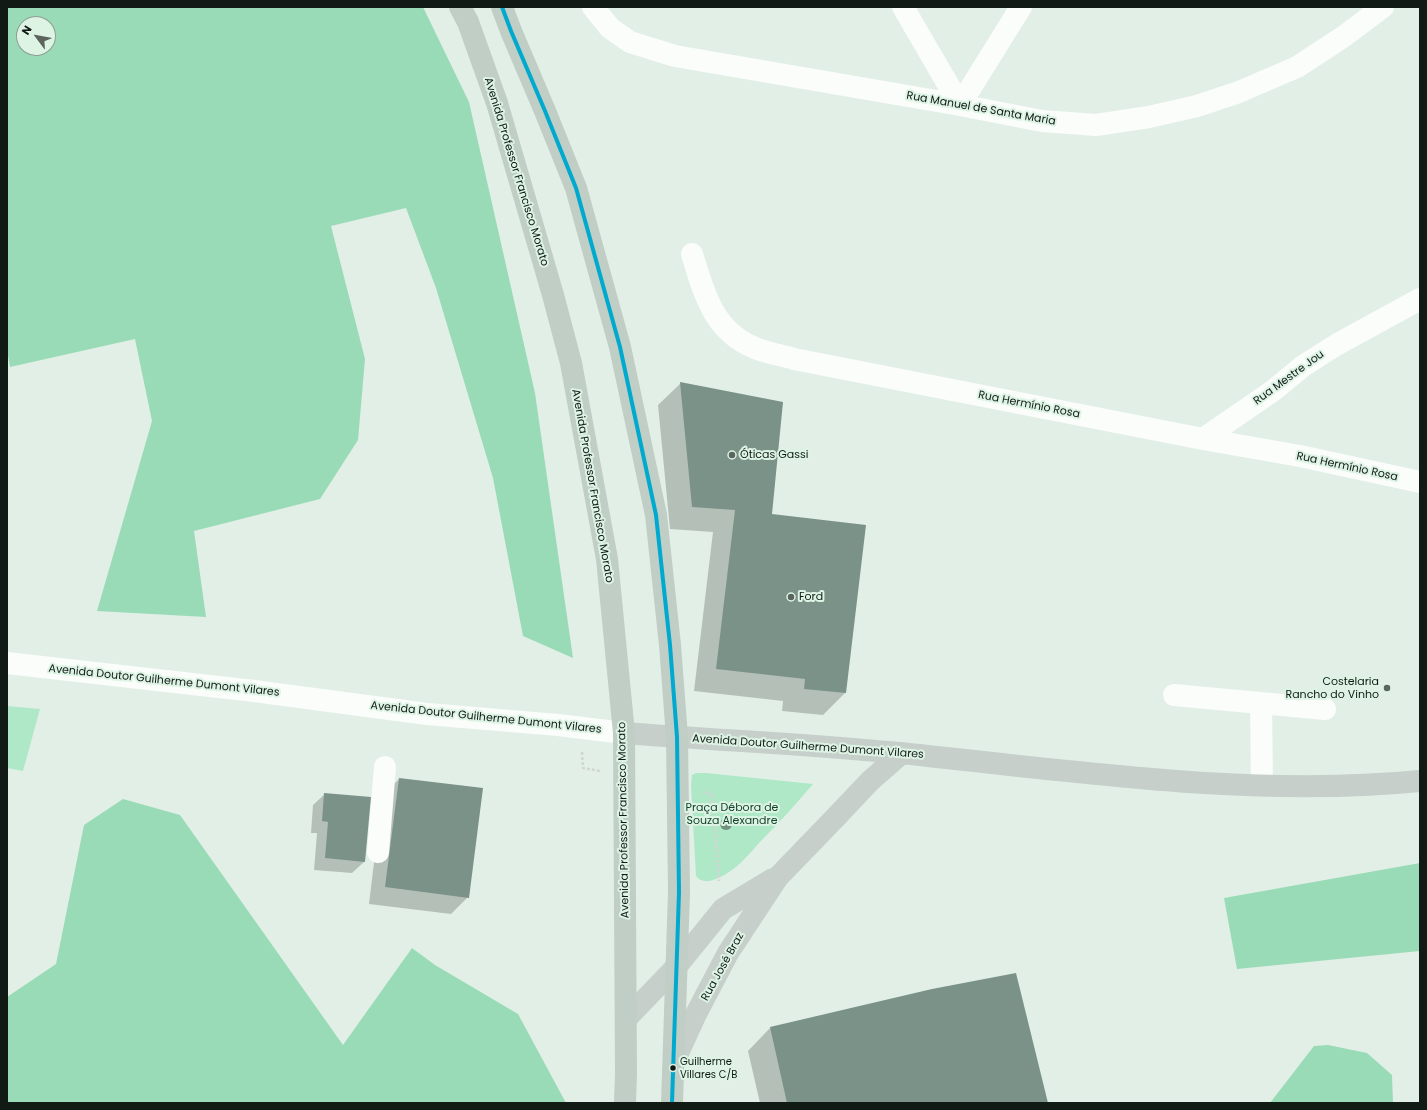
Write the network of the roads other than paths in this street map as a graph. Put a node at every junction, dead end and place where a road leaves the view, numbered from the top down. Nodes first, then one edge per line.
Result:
1 (460, 7) edge
2 (502, 7) edge
3 (903, 7) edge
4 (1021, 7) edge
5 (1383, 7) edge
6 (593, 8) edge
7 (960, 105) junction
8 (692, 254) dead end
9 (1420, 299) edge
10 (1203, 439) junction
11 (1420, 482) edge
12 (7, 663) edge
13 (1174, 695) dead end
14 (1261, 704) junction
15 (1325, 709) dead end
16 (624, 733) junction
17 (677, 737) junction
18 (902, 753) junction
19 (386, 767) dead end
20 (1420, 781) edge
21 (1262, 785) junction
22 (378, 852) dead end
23 (778, 877) junction
24 (676, 967) junction
25 (626, 1019) junction
26 (674, 1062) junction
27 (625, 1103) edge
28 (672, 1103) edge

1 - 16 highway, Avenida Professor Francisco Morato
2 - 17 highway
3 - 7 street
4 - 7 street
5 - 7 street, Rua Manuel de Santa Maria
6 - 7 street, Rua Manuel de Santa Maria
8 - 10 street, Rua Hermínio Rosa
9 - 10 street, Rua Mestre Jou
10 - 11 street, Rua Hermínio Rosa
12 - 16 street, Avenida Doutor Guilherme Dumont Vilares
13 - 14 street
14 - 15 street
14 - 21 street
16 - 17 main road, Avenida Doutor Guilherme Dumont Vilares
16 - 25 highway, Avenida Professor Francisco Morato
17 - 18 main road, Avenida Doutor Guilherme Dumont Vilares
17 - 24 highway
18 - 21 main road, Avenida Doutor Guilherme Dumont Vilares
18 - 23 main road, Rua José Braz
19 - 22 street
20 - 21 main road, Avenida Doutor Guilherme Dumont Vilares
23 - 24 main road, Rua José Braz
23 - 26 main road, Rua José Braz
24 - 25 main road, Rua José Braz
24 - 26 highway
25 - 27 highway, Avenida Professor Francisco Morato
26 - 28 highway

